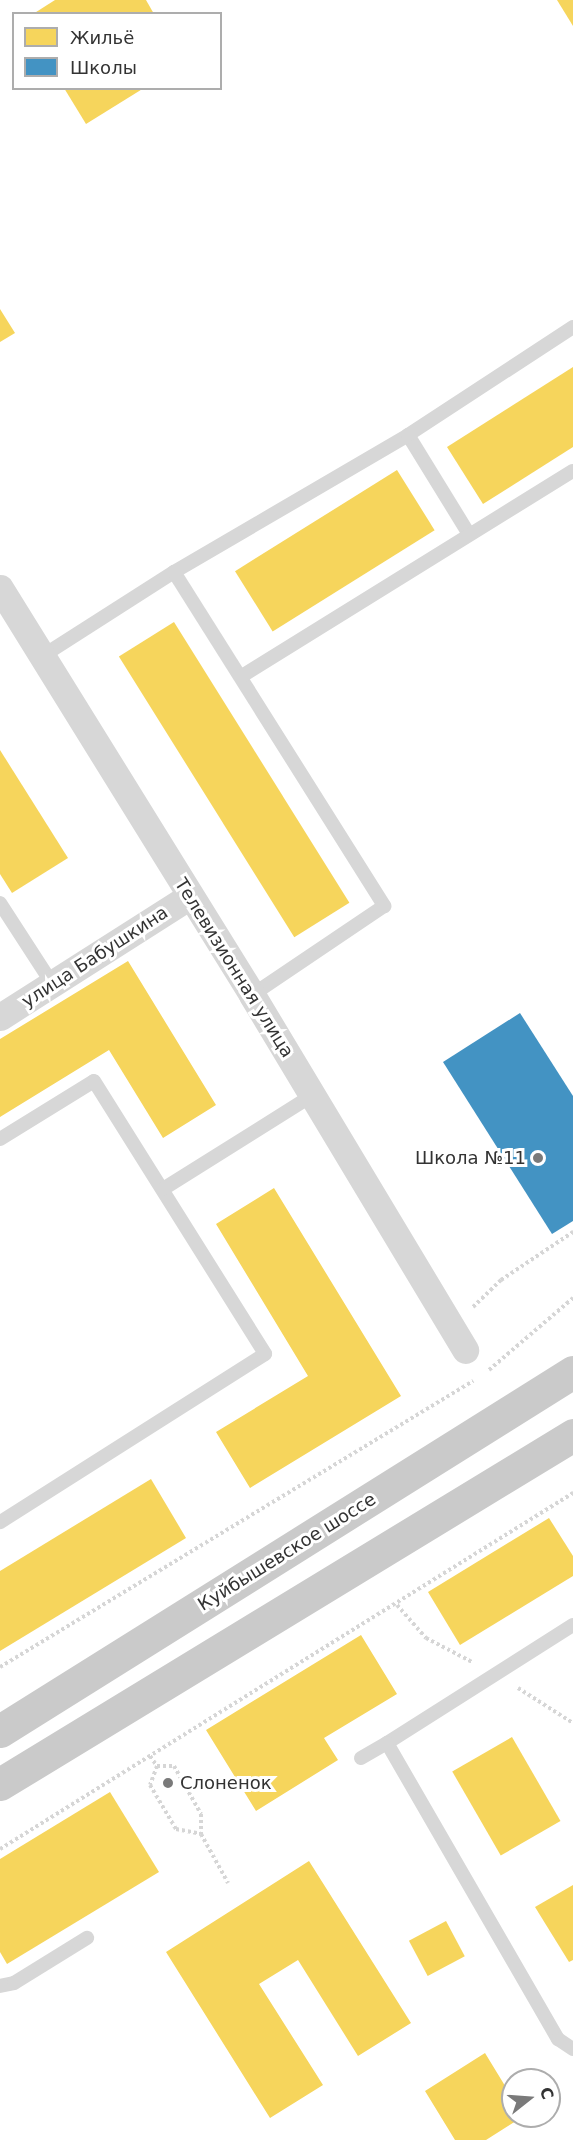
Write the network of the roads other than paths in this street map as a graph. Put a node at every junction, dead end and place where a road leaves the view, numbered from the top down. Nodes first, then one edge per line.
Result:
1 (573, 327) edge
2 (408, 435) junction
3 (573, 471) edge
4 (469, 534) junction
5 (174, 572) junction
6 (0, 588) edge
7 (41, 657) junction
8 (242, 676) junction
9 (190, 896) junction
10 (0, 903) edge
11 (53, 985) junction
12 (252, 995) junction
13 (0, 1017) edge
14 (311, 1096) junction
15 (0, 1139) edge
16 (163, 1189) junction
17 (458, 1338) road end
18 (573, 1372) edge
19 (573, 1435) edge
20 (0, 1522) edge
21 (573, 1625) edge
22 (0, 1731) edge
23 (387, 1743) junction
24 (360, 1758) dead end
25 (0, 1784) edge
26 (87, 1938) dead end
27 (0, 1986) edge
28 (573, 2049) edge

1 - 2 lane
2 - 4 lane
2 - 5 lane
3 - 4 lane
4 - 8 lane
5 - 7 lane
5 - 8 lane
6 - 7 street, Телевизионная улица
7 - 9 street, Телевизионная улица
8 - 12 lane
9 - 11 street, улица Бабушкина
9 - 12 street, Телевизионная улица
10 - 11 lane
11 - 13 street, улица Бабушкина
12 - 14 street, Телевизионная улица
14 - 16 lane
14 - 17 street, Телевизионная улица
15 - 16 lane
16 - 20 lane
18 - 22 main road, Куйбышевское шоссе
19 - 25 main road
21 - 23 lane
23 - 24 lane
23 - 28 lane
26 - 27 lane

